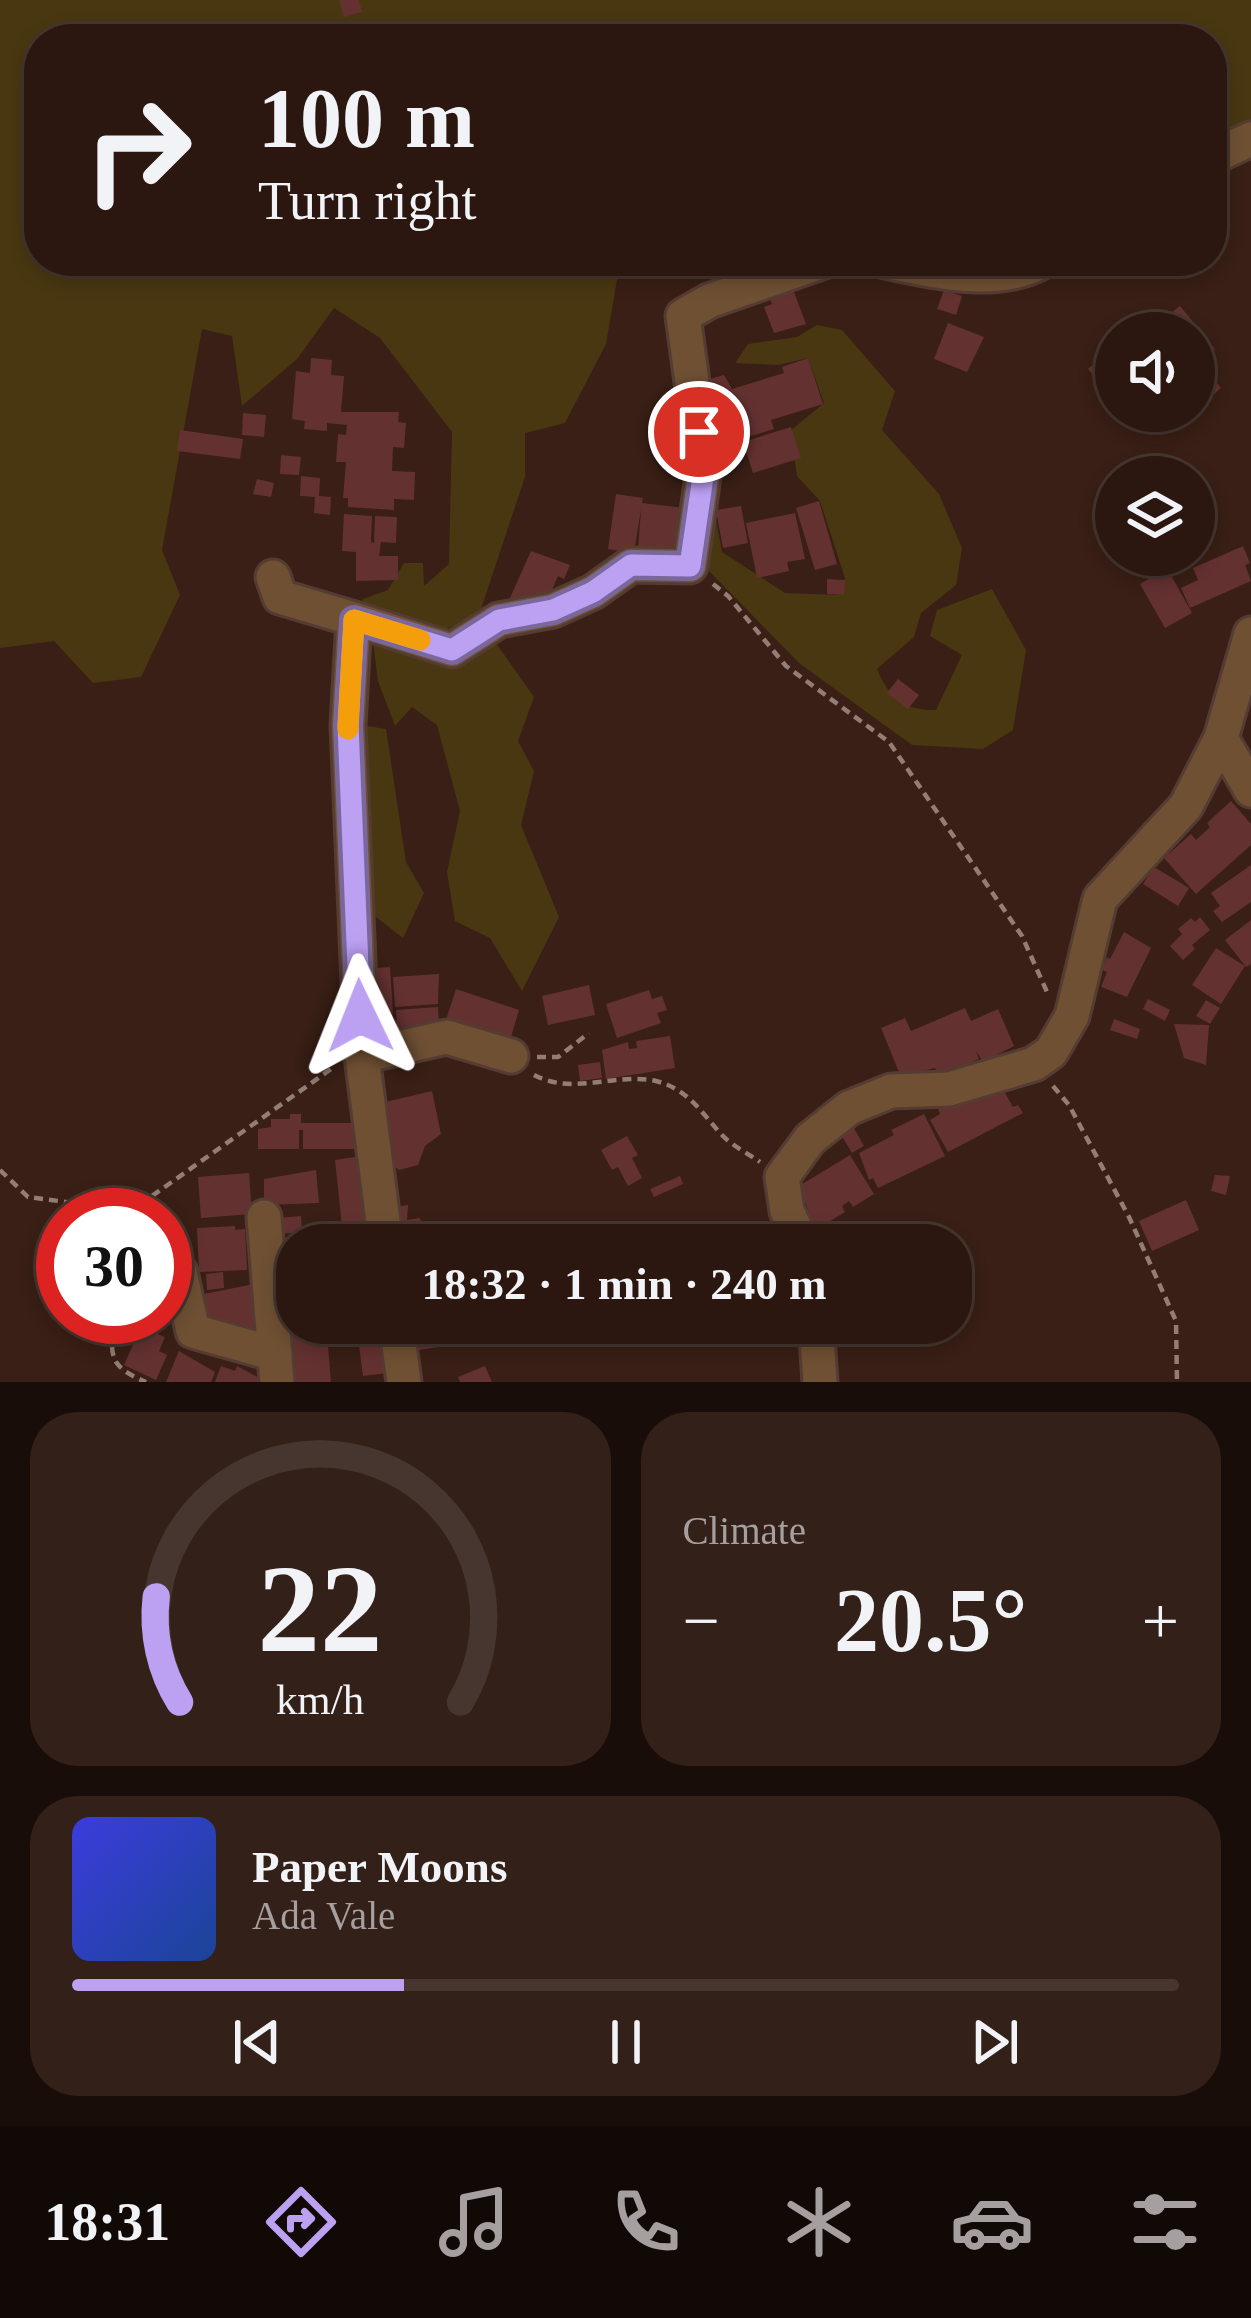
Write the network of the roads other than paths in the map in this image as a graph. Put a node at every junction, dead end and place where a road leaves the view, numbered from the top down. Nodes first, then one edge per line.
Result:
1 (781, 276) edge
2 (273, 578) dead end
3 (354, 620) junction
4 (1251, 634) edge
5 (1221, 738) junction
6 (1251, 790) edge
7 (362, 1056) junction
8 (512, 1056) road end
9 (264, 1217) dead end
10 (383, 1224) edge
11 (793, 1224) edge
12 (192, 1326) edge
13 (399, 1344) edge
14 (817, 1344) edge
15 (276, 1368) edge
16 (404, 1382) edge
17 (820, 1382) edge

1 - 3 street
2 - 3 street
3 - 7 street
4 - 5 street
5 - 6 street
5 - 11 street
7 - 8 street
7 - 10 street
9 - 15 street
12 - 15 street
13 - 16 street
14 - 17 street

